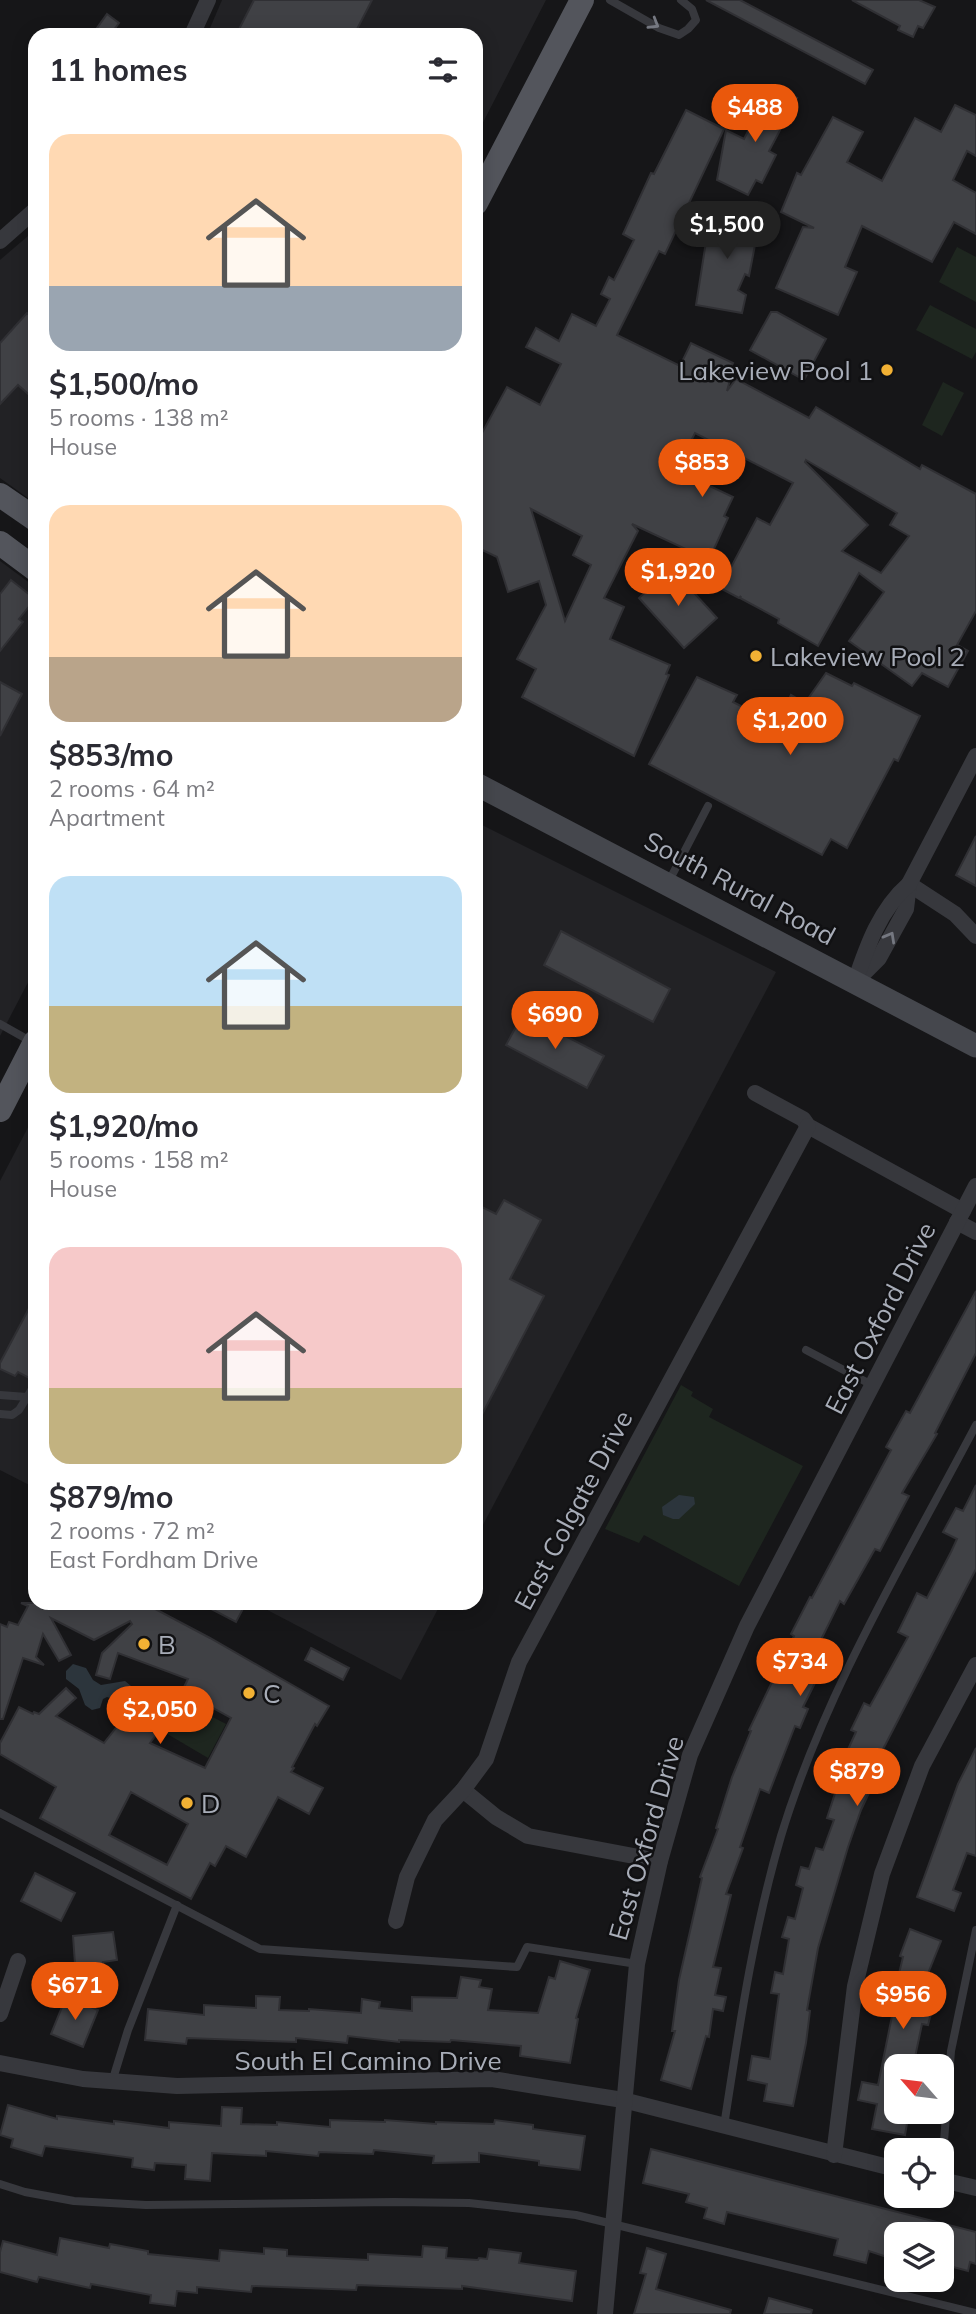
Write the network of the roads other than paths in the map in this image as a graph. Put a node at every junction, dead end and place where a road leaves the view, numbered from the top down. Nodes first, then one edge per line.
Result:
1 (208, 0) edge
2 (582, 0) edge
3 (610, 0) edge
4 (685, 1) edge
5 (195, 28) edge
6 (483, 190) edge
7 (28, 216) edge
8 (0, 241) edge
9 (0, 495) edge
10 (28, 514) edge
11 (0, 543) edge
12 (28, 564) edge
13 (976, 756) edge
14 (483, 788) edge
15 (708, 806) dead end
16 (667, 884) junction
17 (909, 884) junction
18 (976, 936) edge
19 (855, 982) junction
20 (0, 1024) edge
21 (28, 1039) edge
22 (976, 1046) edge
23 (28, 1056) edge
24 (755, 1093) dead end
25 (0, 1110) edge
26 (808, 1126) junction
27 (976, 1186) edge
28 (960, 1216) junction
29 (976, 1232) edge
30 (806, 1350) dead end
31 (872, 1385) junction
32 (0, 1395) edge
33 (27, 1396) joint
34 (0, 1414) edge
35 (976, 1425) edge
36 (976, 1665) edge
37 (463, 1790) junction
38 (0, 1814) edge
39 (660, 1861) junction
40 (177, 1905) junction
41 (396, 1921) dead end
42 (976, 1930) edge
43 (18, 1961) dead end
44 (637, 1964) junction
45 (0, 2014) edge
46 (0, 2063) edge
47 (112, 2081) junction
48 (623, 2100) junction
49 (724, 2126) junction
50 (944, 2138) edge
51 (834, 2155) junction
52 (884, 2166) edge
53 (954, 2183) edge
54 (0, 2184) edge
55 (976, 2188) edge
56 (614, 2223) junction
57 (976, 2313) edge
58 (605, 2314) edge

1 - 5 street
2 - 6 main road
3 -> 4 lane
7 - 8 street
9 - 10 main road
11 - 12 main road
13 - 17 street
14 - 16 main road, South Rural Road
15 - 16 lane
16 - 19 main road, South Rural Road
17 - 18 street
17 - 19 street
19 - 22 main road, South Rural Road
20 - 21 lane
23 - 25 main road
24 - 26 street
26 - 28 street
26 - 37 street, East Colgate Drive
27 - 28 street, East Oxford Drive
28 - 29 street
28 - 31 street, East Oxford Drive
30 - 31 lane
31 - 39 street, East Oxford Drive
32 - 33 lane
33 - 34 lane
35 - 49 lane
36 - 51 street
37 - 39 street
37 - 41 street, East Colgate Drive
38 - 40 lane
39 - 44 street, East Oxford Drive
40 - 44 lane
40 - 47 lane
42 - 50 lane
43 - 45 street
44 - 48 street, East Oxford Drive
46 - 47 street, South El Camino Drive
47 - 48 street, South El Camino Drive
48 - 49 street, South El Camino Drive
48 - 56 street, East Oxford Drive
49 - 51 street, South El Camino Drive
51 - 52 street, South El Camino Drive
53 - 55 street
54 - 56 lane
56 - 57 lane
56 - 58 street, East Oxford Drive

